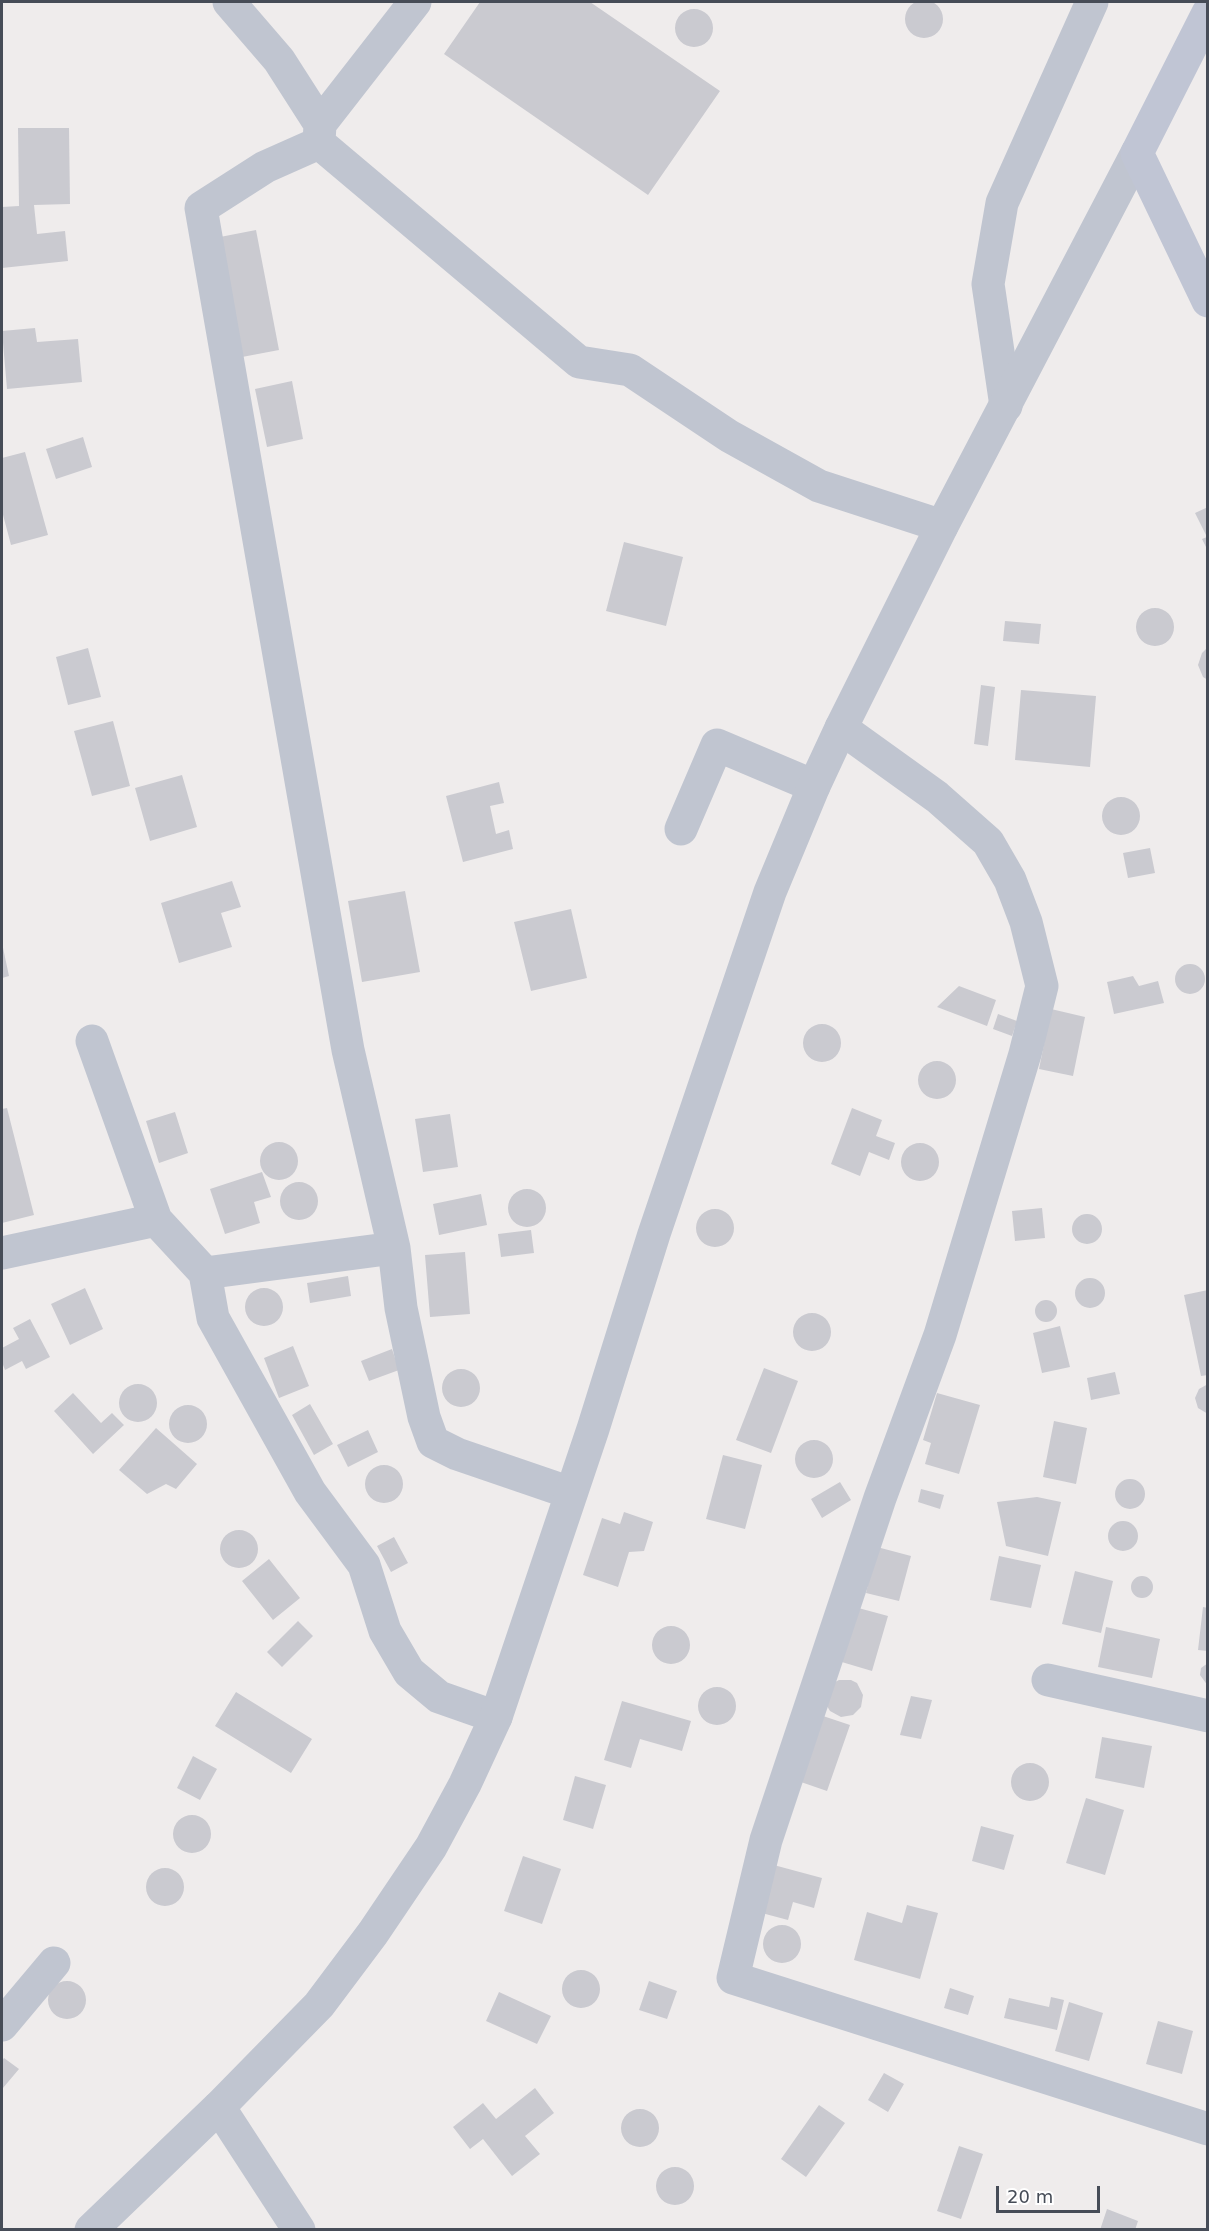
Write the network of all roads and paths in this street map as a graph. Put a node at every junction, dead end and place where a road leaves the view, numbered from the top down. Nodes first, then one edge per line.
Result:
1 (229, 2) edge
2 (415, 2) edge
3 (1092, 2) edge
4 (1208, 13) edge
5 (320, 134) junction
6 (1137, 153) junction
7 (1208, 302) edge
8 (1006, 406) junction
9 (942, 526) junction
10 (841, 728) junction
11 (814, 786) junction
12 (681, 829) dead end
13 (92, 1041) dead end
14 (156, 1220) junction
15 (394, 1248) junction
16 (2, 1253) edge
17 (205, 1273) junction
18 (572, 1493) junction
19 (1048, 1680) dead end
20 (1208, 1716) edge
21 (496, 1718) junction
22 (54, 1963) dead end
23 (2, 2025) edge
24 (219, 2107) junction
25 (1208, 2129) edge
26 (91, 2229) edge
27 (299, 2229) edge

1 - 5 street
2 - 5 street
3 - 8 street
4 - 6 main road
5 - 9 street
5 - 15 street
6 - 7 main road
6 - 8 street
8 - 9 street
9 - 10 street
10 - 11 street
10 - 25 street
11 - 12 street
11 - 18 street
13 - 14 street
14 - 16 street
14 - 17 street
15 - 17 street
15 - 18 street
17 - 21 street
18 - 21 street
19 - 20 street
21 - 24 street
22 - 23 street
24 - 26 street
24 - 27 street

